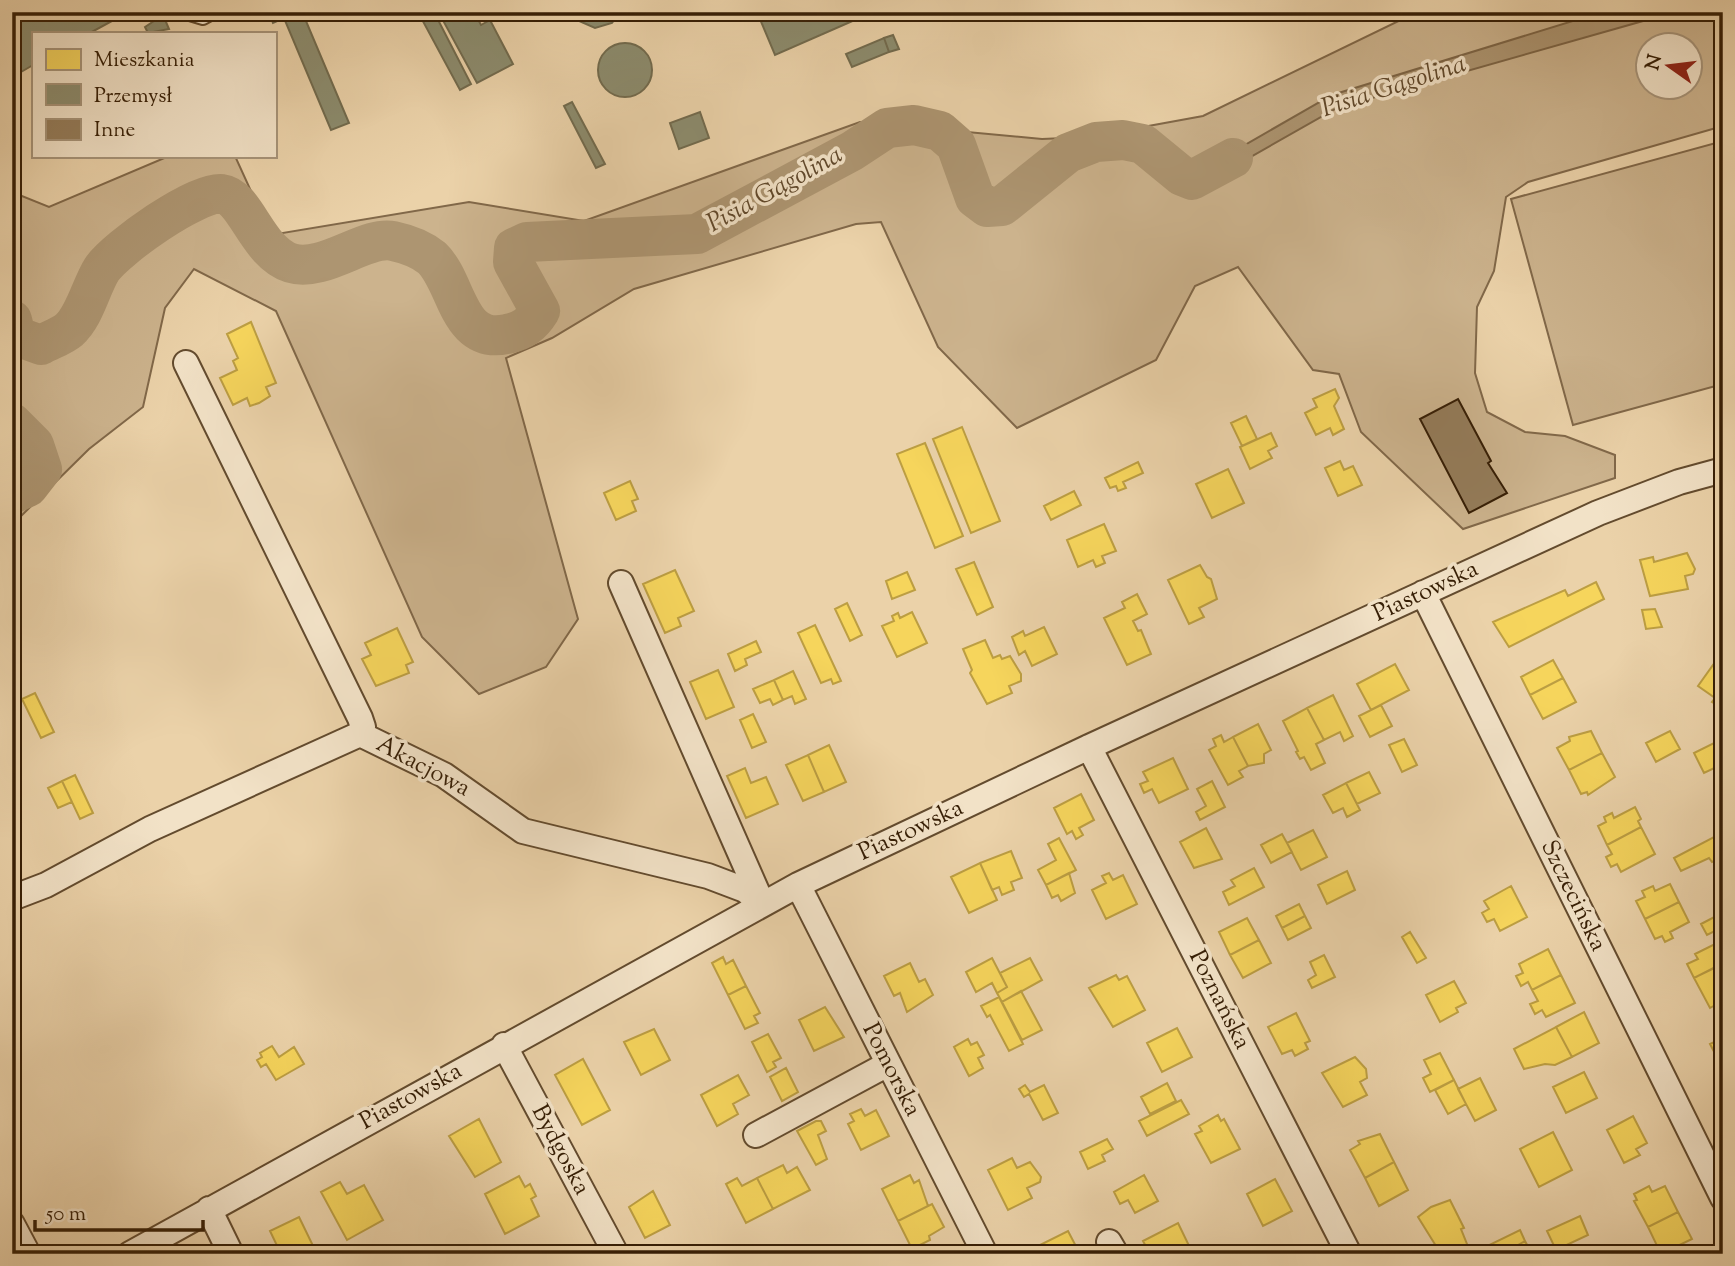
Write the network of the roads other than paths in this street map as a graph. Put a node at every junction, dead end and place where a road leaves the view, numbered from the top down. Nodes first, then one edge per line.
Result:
1 (183, 12) edge
2 (214, 12) edge
3 (186, 363) dead end
4 (1723, 470) edge
5 (621, 583) dead end
6 (1423, 593) junction
7 (360, 734) junction
8 (1089, 747) junction
9 (798, 885) junction
10 (12, 898) edge
11 (763, 904) junction
12 (504, 1045) junction
13 (888, 1064) junction
14 (756, 1135) dead end
15 (1723, 1198) edge
16 (209, 1209) junction
17 (12, 1224) edge
18 (28, 1254) edge
19 (130, 1254) edge
20 (231, 1254) edge
21 (616, 1254) edge
22 (985, 1254) edge
23 (1349, 1254) edge

1 - 2 lane
3 - 7 street
4 - 6 street, Piastowska
5 - 11 street
6 - 8 street, Piastowska
6 - 15 street, Szczecińska
7 - 10 street, Akacjowa
7 - 11 street, Akacjowa
8 - 9 street, Piastowska
8 - 23 street, Poznańska
9 - 11 street, Piastowska
9 - 13 street, Pomorska
11 - 12 street, Piastowska
12 - 16 street, Piastowska
12 - 21 street, Bydgoska
13 - 14 street
13 - 22 street, Pomorska
16 - 19 street, Piastowska
16 - 20 street
17 - 18 street

